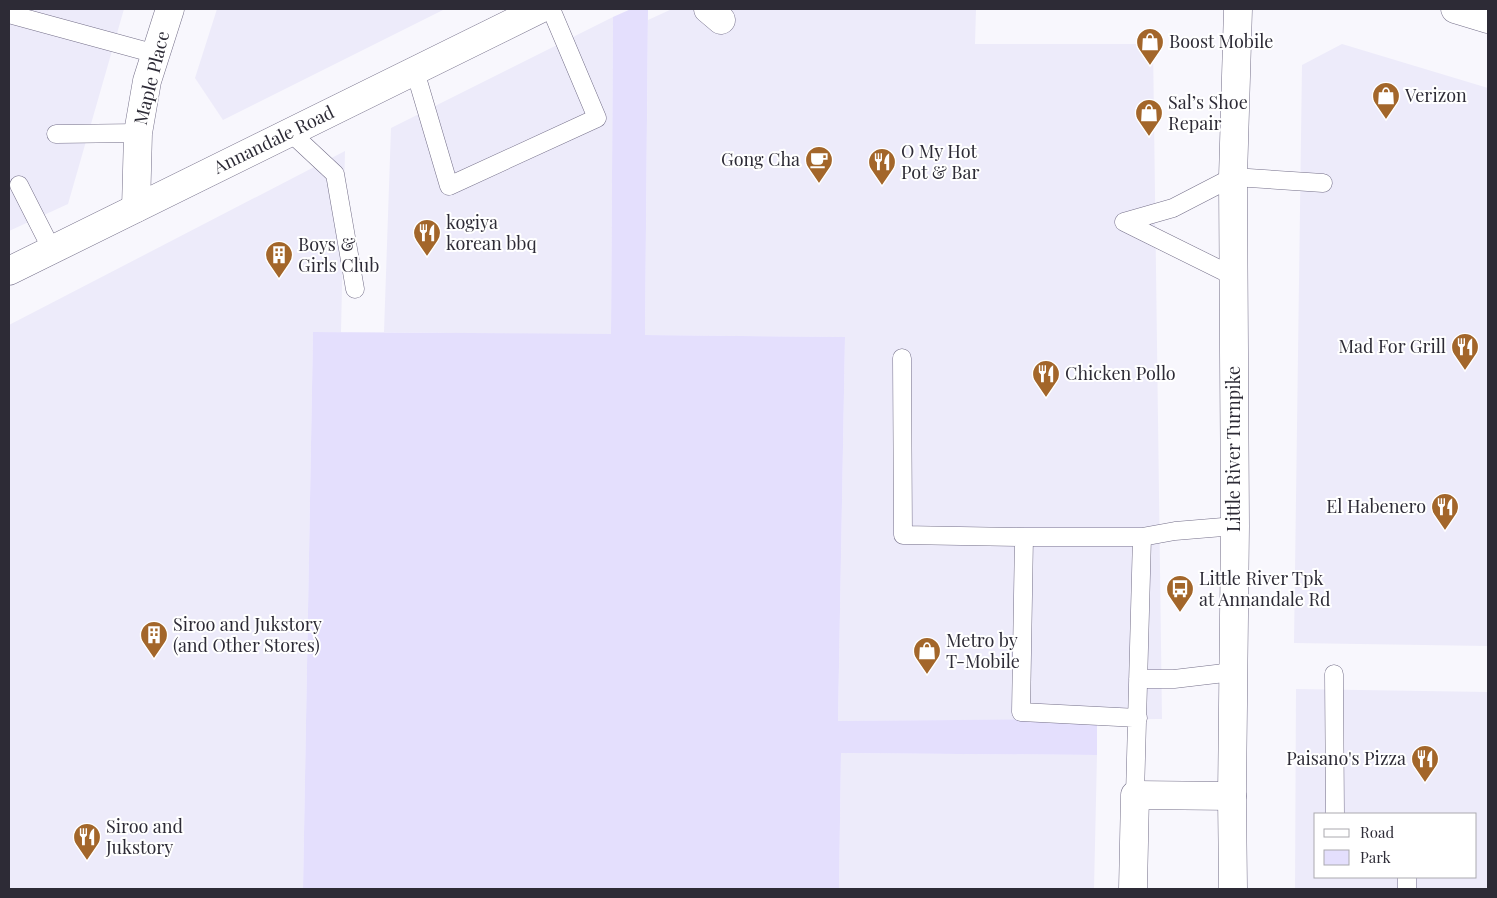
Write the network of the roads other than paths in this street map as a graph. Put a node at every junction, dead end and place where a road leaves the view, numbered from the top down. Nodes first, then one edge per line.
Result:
1 (170, 9) edge
2 (540, 9) edge
3 (551, 9) edge
4 (708, 9) edge
5 (723, 9) edge
6 (1238, 9) edge
7 (1456, 9) edge
8 (9, 14) edge
9 (1488, 19) edge
10 (156, 54) junction
11 (416, 70) junction
12 (290, 132) junction
13 (138, 133) junction
14 (56, 134) dead end
15 (1233, 177) junction
16 (1323, 183) dead end
17 (19, 185) dead end
18 (136, 208) junction
19 (52, 250) junction
20 (9, 272) edge
21 (1233, 276) junction
22 (355, 289) dead end
23 (902, 358) dead end
24 (1235, 526) junction
25 (1142, 536) junction
26 (1024, 537) junction
27 (1233, 672) junction
28 (1334, 674) dead end
29 (1138, 679) junction
30 (1138, 718) junction
31 (1135, 795) junction
32 (1232, 796) junction
33 (1335, 813) edge
34 (1133, 889) edge
35 (1233, 889) edge

1 - 10 main road, Maple Place
2 - 11 main road, Annandale Road
3 - 11 lane
4 - 5 main road
6 - 15 main road, Little River Turnpike
7 - 9 main road
8 - 10 lane
10 - 13 main road, Maple Place
11 - 12 main road, Annandale Road
12 - 18 main road, Annandale Road
12 - 22 lane
13 - 14 lane
13 - 18 main road, Maple Place
15 - 16 lane
15 - 21 main road, Little River Turnpike
15 - 21 lane
17 - 19 lane
18 - 19 main road, Annandale Road
19 - 20 main road, Annandale Road
21 - 24 main road, Little River Turnpike
23 - 26 lane
24 - 25 lane
24 - 27 main road, Little River Turnpike
25 - 26 lane
25 - 29 lane
26 - 30 lane
27 - 29 lane
27 - 32 main road, Little River Turnpike
28 - 33 lane
29 - 30 lane
30 - 31 lane
31 - 32 main road
31 - 34 main road
32 - 35 main road, Little River Turnpike

